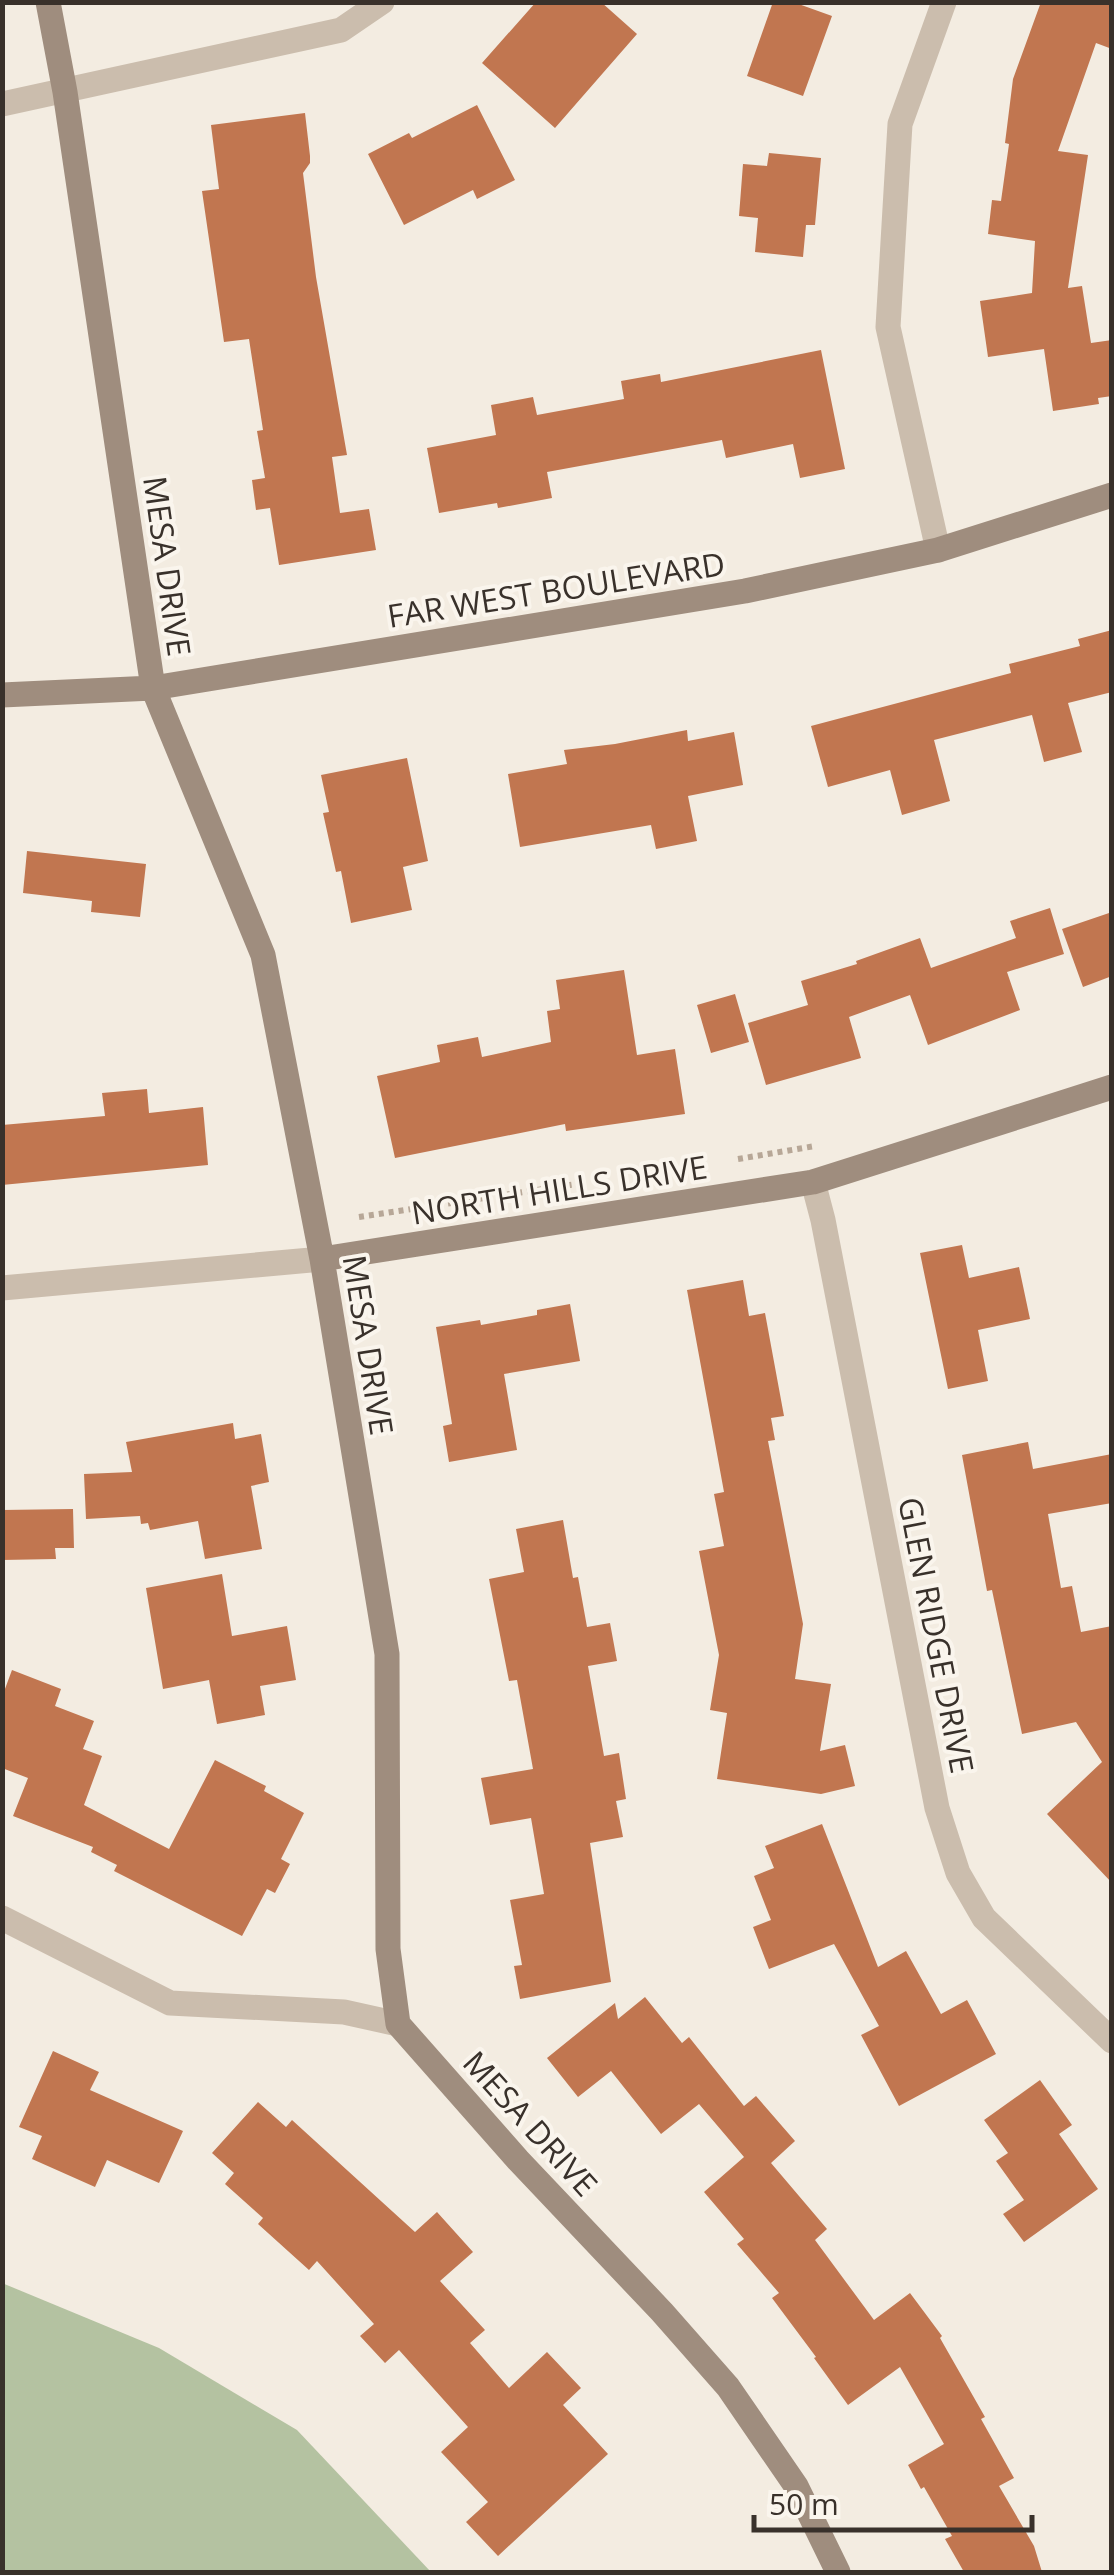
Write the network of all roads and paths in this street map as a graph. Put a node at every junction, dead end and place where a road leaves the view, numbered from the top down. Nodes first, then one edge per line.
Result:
1 (48, 2) edge
2 (382, 2) edge
3 (944, 2) edge
4 (65, 92) junction
5 (2, 104) edge
6 (1112, 495) edge
7 (938, 550) junction
8 (154, 688) junction
9 (2, 695) edge
10 (1112, 1087) edge
11 (816, 1146) dead end
12 (722, 1161) dead end
13 (590, 1182) dead end
14 (813, 1182) junction
15 (359, 1217) dead end
16 (322, 1259) junction
17 (2, 1288) edge
18 (2, 1918) edge
19 (398, 2024) junction
20 (1112, 2041) edge
21 (838, 2572) edge

1 - 4 street, MESA DRIVE
2 - 4 street
3 - 7 street
4 - 5 street
4 - 8 street, MESA DRIVE
6 - 7 street, FAR WEST BOULEVARD
7 - 8 street, FAR WEST BOULEVARD
8 - 9 street, FAR WEST BOULEVARD
8 - 16 street, MESA DRIVE
10 - 14 street, NORTH HILLS DRIVE
11 - 12 path
13 - 15 path
14 - 16 street, NORTH HILLS DRIVE
14 - 20 street, GLEN RIDGE DRIVE
16 - 17 street, NORTH HILLS DRIVE
16 - 19 street, MESA DRIVE
18 - 19 street
19 - 21 street, MESA DRIVE

